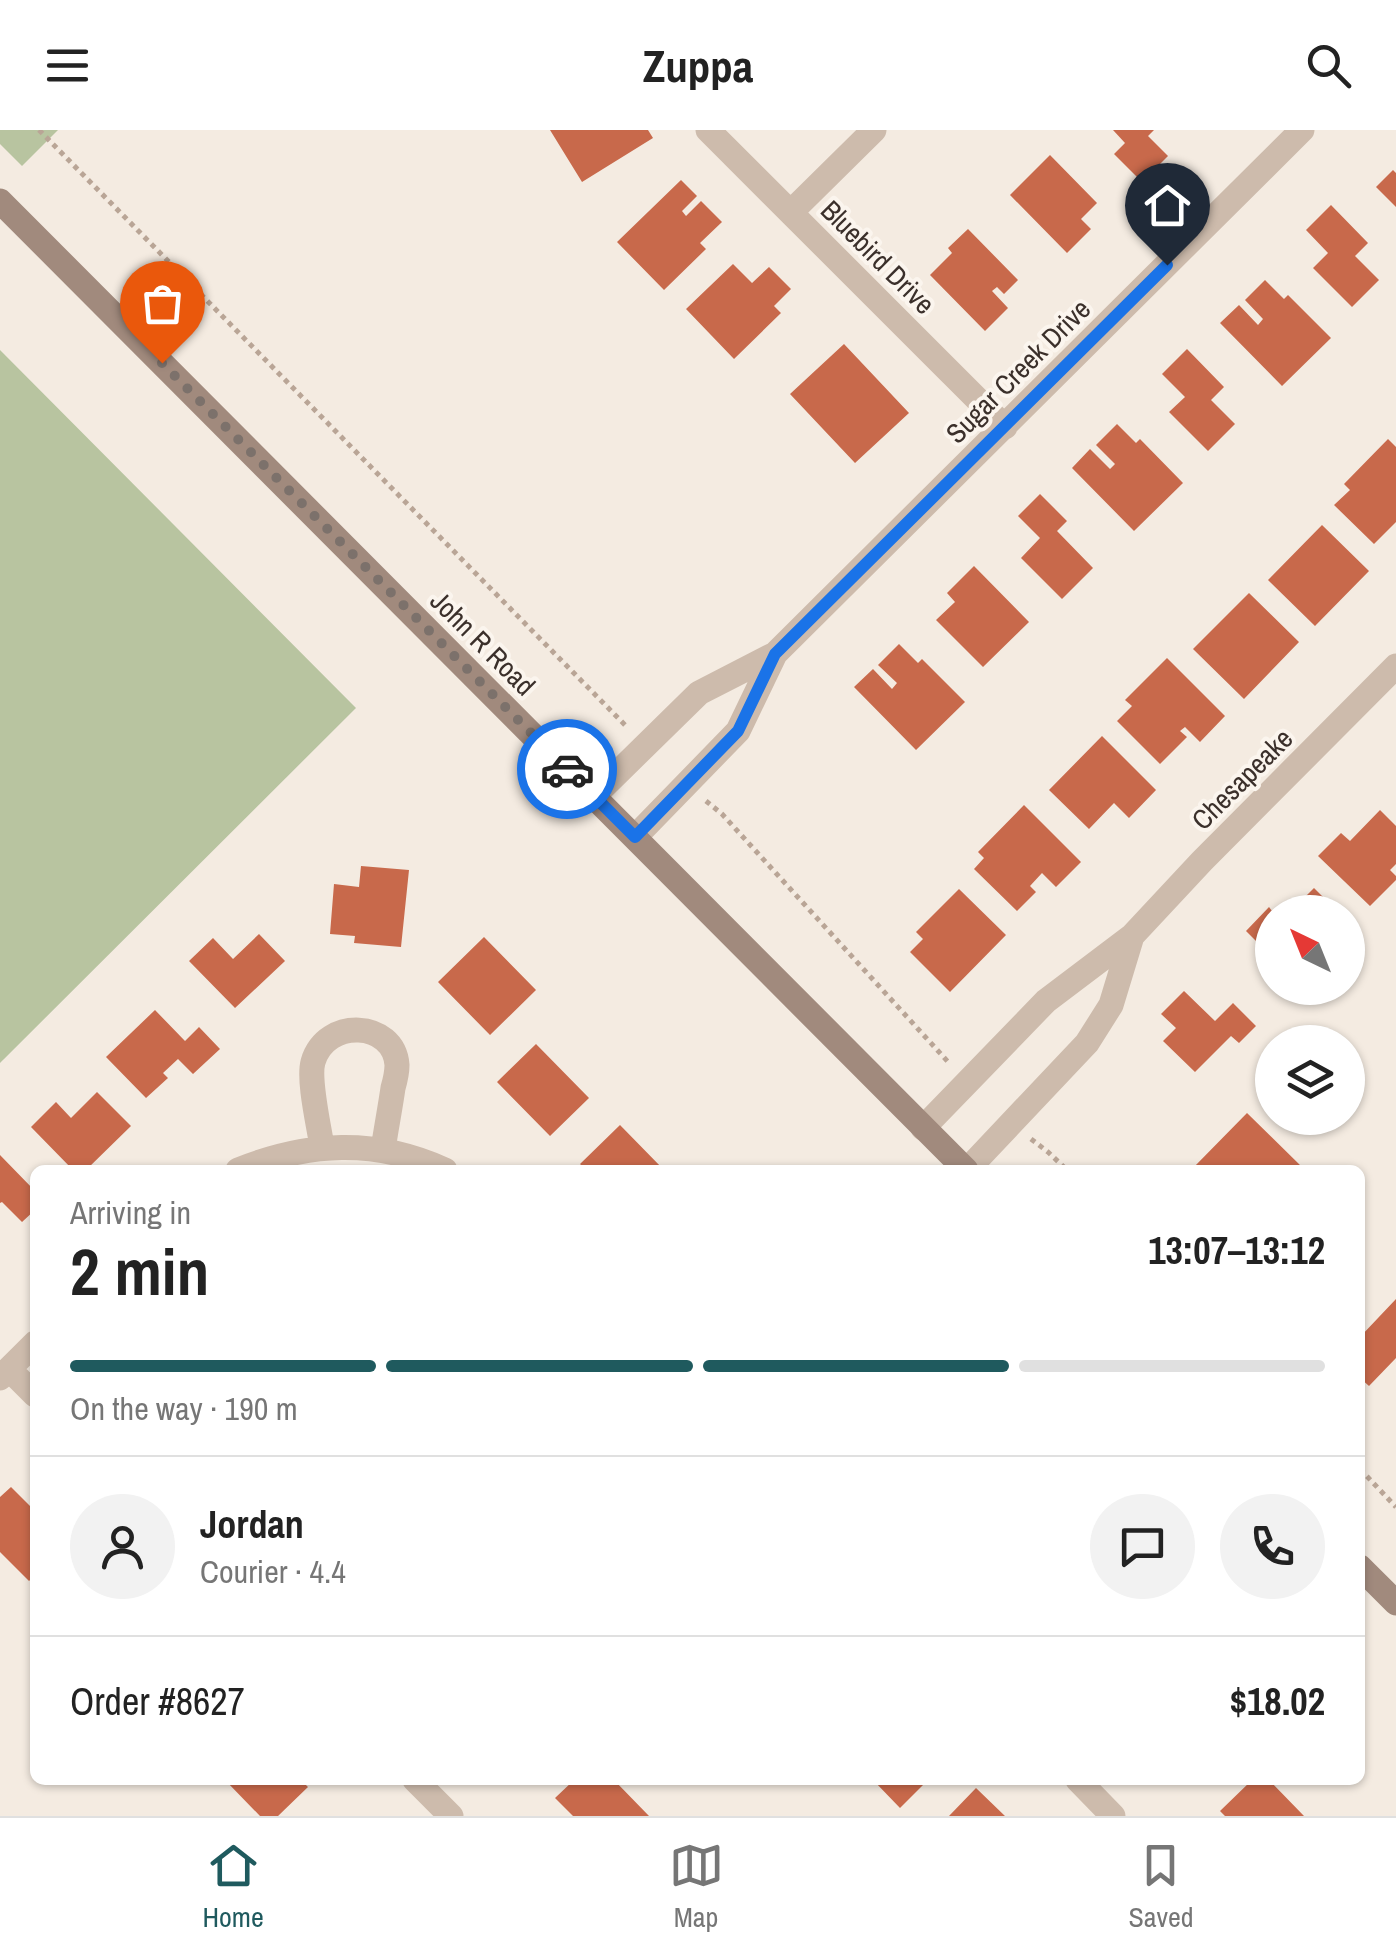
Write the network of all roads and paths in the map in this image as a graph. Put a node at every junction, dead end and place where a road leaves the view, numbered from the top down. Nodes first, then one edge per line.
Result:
1 (39, 130) edge
2 (708, 130) edge
3 (874, 130) edge
4 (1302, 130) edge
5 (0, 201) edge
6 (791, 212) junction
7 (1005, 427) junction
8 (775, 654) junction
9 (1396, 666) edge
10 (645, 746) junction
11 (685, 786) junction
12 (594, 796) junction
13 (635, 837) junction
14 (1132, 936) junction
15 (968, 1081) junction
16 (1010, 1124) junction
17 (924, 1128) junction
18 (322, 1147) junction
19 (383, 1150) junction
20 (253, 1165) edge
21 (433, 1165) edge
22 (961, 1165) edge
23 (971, 1165) edge
24 (1061, 1165) edge
25 (30, 1348) edge
26 (4, 1373) edge
27 (30, 1392) edge
28 (1365, 1475) edge
29 (1396, 1507) edge
30 (1365, 1572) edge
31 (1396, 1603) edge
32 (420, 1785) edge
33 (1083, 1785) edge
34 (451, 1816) edge
35 (1114, 1816) edge

1 - 10 path
2 - 6 street, Bluebird Drive
3 - 6 street
4 - 7 street, Sugar Creek Drive
5 - 12 main road, John R Road
6 - 7 street, Bluebird Drive
7 - 8 street, Sugar Creek Drive
8 - 10 street, Sugar Creek Drive
8 - 11 street, Sugar Creek Drive
9 - 14 street, Chesapeake
10 - 12 street, Sugar Creek Drive
11 - 13 street, Sugar Creek Drive
11 - 15 path
12 - 13 main road, John R Road
13 - 17 main road, John R Road
14 - 15 street, Chesapeake
14 - 16 street, Chesapeake
15 - 17 street, Chesapeake
16 - 23 street, Chesapeake
16 - 24 path
17 - 22 main road, John R Road
18 - 19 street
18 - 19 street
18 - 20 street
19 - 21 street
25 - 26 street
26 - 27 street
28 - 29 path
30 - 31 main road
32 - 34 street
33 - 35 street

